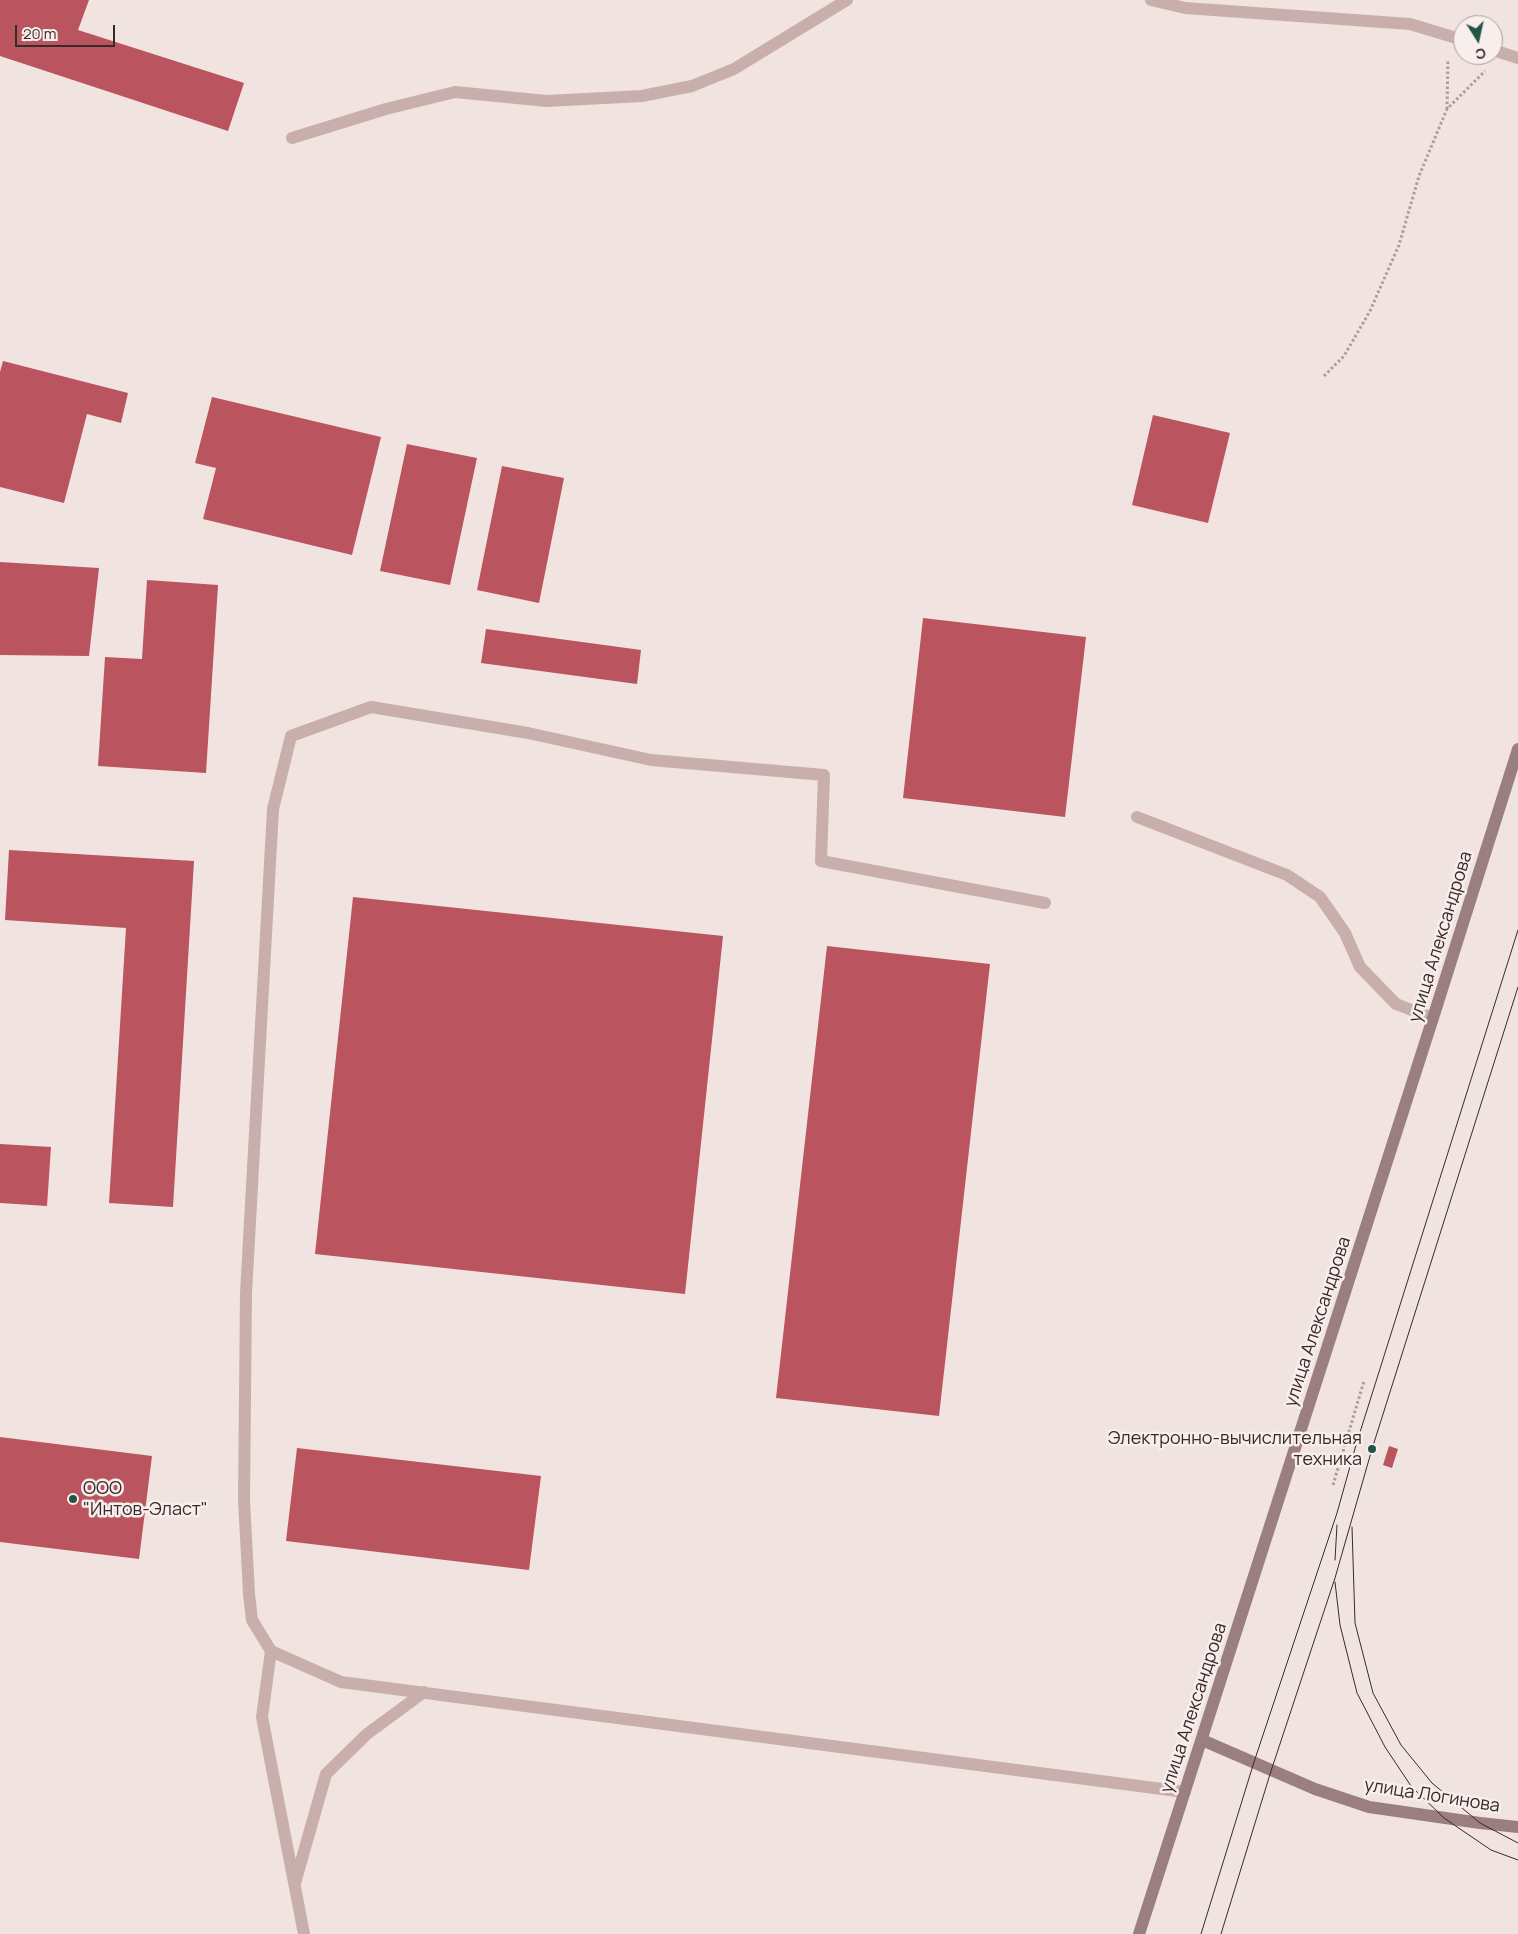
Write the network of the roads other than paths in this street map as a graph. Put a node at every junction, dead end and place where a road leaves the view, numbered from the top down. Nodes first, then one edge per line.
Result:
1 (847, 0) edge
2 (1151, 0) edge
3 (1453, 37) edge
4 (1503, 53) edge
5 (1518, 58) edge
6 (292, 138) dead end
7 (1518, 749) edge
8 (1137, 817) dead end
9 (1045, 903) dead end
10 (1434, 1018) junction
11 (271, 1651) junction
12 (424, 1692) junction
13 (1202, 1740) junction
14 (1185, 1792) junction
15 (1518, 1827) edge
16 (295, 1885) junction
17 (304, 1934) edge
18 (1139, 1934) edge

1 - 6 lane
2 - 3 lane
4 - 5 lane
7 - 10 street, улица Александрова
8 - 10 lane
9 - 11 lane
10 - 13 street, улица Александрова
11 - 12 lane
11 - 16 lane
12 - 14 lane
12 - 16 lane
13 - 14 street, улица Александрова
13 - 15 street, улица Логинова
14 - 18 street, улица Александрова
16 - 17 lane

